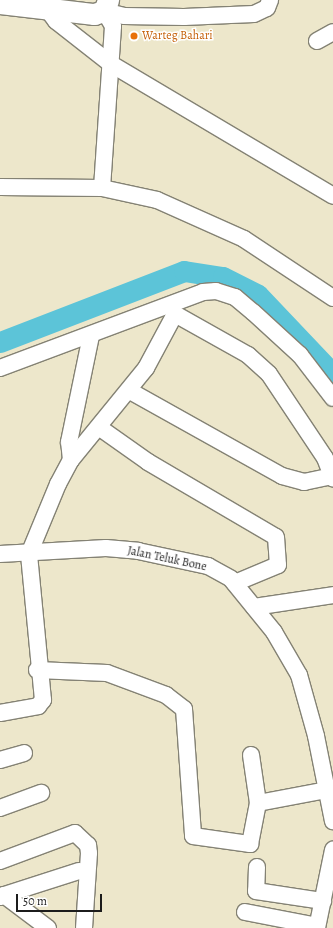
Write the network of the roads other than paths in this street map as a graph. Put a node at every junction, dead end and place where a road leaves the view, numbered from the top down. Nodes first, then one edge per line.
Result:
1 (270, 0) edge
2 (8, 2) edge
3 (106, 5) edge
4 (47, 9) junction
5 (333, 32) edge
6 (317, 41) dead end
7 (111, 64) junction
8 (0, 188) edge
9 (102, 188) junction
10 (333, 196) edge
11 (333, 298) edge
12 (173, 310) junction
13 (91, 336) junction
14 (0, 368) edge
15 (130, 391) junction
16 (333, 398) edge
17 (100, 428) junction
18 (71, 460) junction
19 (332, 478) edge
20 (0, 554) edge
21 (29, 554) junction
22 (235, 583) junction
23 (333, 595) edge
24 (254, 607) junction
25 (37, 670) junction
26 (0, 713) edge
27 (24, 753) dead end
28 (251, 755) dead end
29 (0, 760) edge
30 (327, 790) junction
31 (41, 793) dead end
32 (258, 803) junction
33 (0, 808) edge
34 (333, 821) edge
35 (333, 850) edge
36 (0, 861) edge
37 (257, 867) dead end
38 (79, 871) dead end
39 (2, 896) edge
40 (323, 902) junction
41 (246, 912) dead end
42 (27, 923) edge
43 (317, 927) edge
44 (48, 928) edge
45 (84, 928) edge

1 - 3 street
2 - 4 main road
3 - 4 main road
3 - 7 street
4 - 7 street
5 - 6 street
7 - 9 street
7 - 10 street
8 - 9 street
9 - 11 street
12 - 13 street
12 - 15 street
12 - 16 street
12 - 19 street
13 - 14 street
13 - 18 street
15 - 17 street
15 - 19 street
17 - 18 street
17 - 22 street
18 - 21 street
20 - 21 street, Jalan Teluk Bone
21 - 22 street, Jalan Teluk Bone
21 - 25 street
22 - 24 street, Jalan Teluk Bone
23 - 24 street
24 - 30 street, Jalan Teluk Bone
25 - 26 street
25 - 32 street
27 - 29 street
28 - 32 street
30 - 32 street
30 - 34 street, Jalan Teluk Bone
31 - 33 street
35 - 40 street
36 - 45 street
37 - 40 street
38 - 39 street
39 - 42 street
40 - 43 street
41 - 43 street
42 - 44 street

